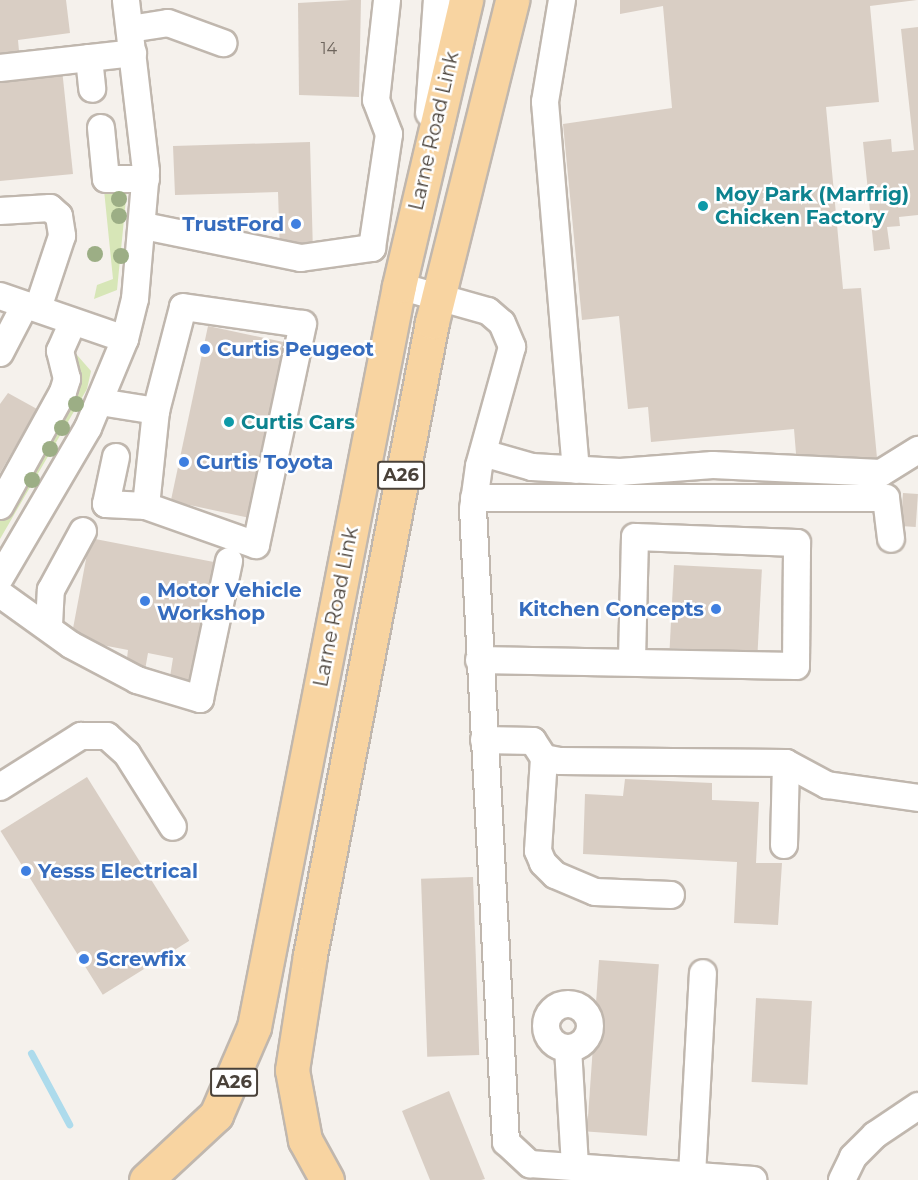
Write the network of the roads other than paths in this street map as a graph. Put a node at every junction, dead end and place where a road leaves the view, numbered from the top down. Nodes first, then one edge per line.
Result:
1 (126, 0) edge
2 (387, 0) edge
3 (438, 0) edge
4 (466, 0) edge
5 (512, 0) edge
6 (562, 0) edge
7 (131, 41) junction
8 (223, 43) dead end
9 (89, 57) junction
10 (0, 68) edge
11 (92, 89) dead end
12 (101, 128) dead end
13 (426, 164) junction
14 (146, 179) junction
15 (0, 211) edge
16 (144, 226) junction
17 (399, 286) junction
18 (439, 294) junction
19 (14, 304) edge
20 (73, 322) junction
21 (0, 332) edge
22 (125, 339) junction
23 (0, 353) edge
24 (100, 402) junction
25 (156, 411) junction
26 (918, 450) edge
27 (483, 453) junction
28 (116, 457) dead end
29 (576, 470) junction
30 (474, 498) junction
31 (0, 506) edge
32 (146, 506) junction
33 (83, 531) dead end
34 (891, 539) dead end
35 (229, 561) dead end
36 (0, 578) edge
37 (0, 594) edge
38 (49, 625) junction
39 (479, 660) junction
40 (632, 661) junction
41 (484, 740) junction
42 (543, 758) junction
43 (786, 763) junction
44 (0, 787) edge
45 (918, 798) edge
46 (173, 827) dead end
47 (784, 845) dead end
48 (671, 895) dead end
49 (703, 973) dead end
50 (568, 1048) dead end
51 (918, 1107) edge
52 (575, 1167) junction
53 (692, 1175) junction
54 (146, 1180) edge
55 (327, 1180) edge
56 (753, 1180) edge
57 (842, 1180) edge

1 - 7 street
2 - 16 street
3 - 13 street
4 - 13 main road, Larne Road Link / A26
5 - 18 main road, Larne Road Link / A26
6 - 29 street
7 - 8 street
7 - 9 street
7 - 14 street
9 - 10 street
9 - 11 street
12 - 14 street
13 - 17 main road, Larne Road Link / A26
14 - 16 street
15 - 19 street
16 - 22 street
17 - 18 street
17 - 54 main road, Larne Road Link / A26
18 - 27 street
18 - 55 main road, Larne Road Link / A26
19 - 20 street
19 - 21 street
19 - 23 street
20 - 22 street
20 - 31 street
22 - 24 street
24 - 25 street
24 - 36 street
25 - 32 street
25 - 32 street
26 - 29 street
27 - 29 street
27 - 30 street
28 - 32 street
30 - 34 street
30 - 39 street
33 - 38 street
35 - 38 street
37 - 38 street
39 - 40 street
39 - 41 street
40 - 40 street
41 - 42 street
41 - 52 street
42 - 43 street
42 - 48 street
43 - 45 street
43 - 47 street
44 - 46 street
49 - 53 street
50 - 52 street
51 - 57 street
52 - 53 street
53 - 56 street

